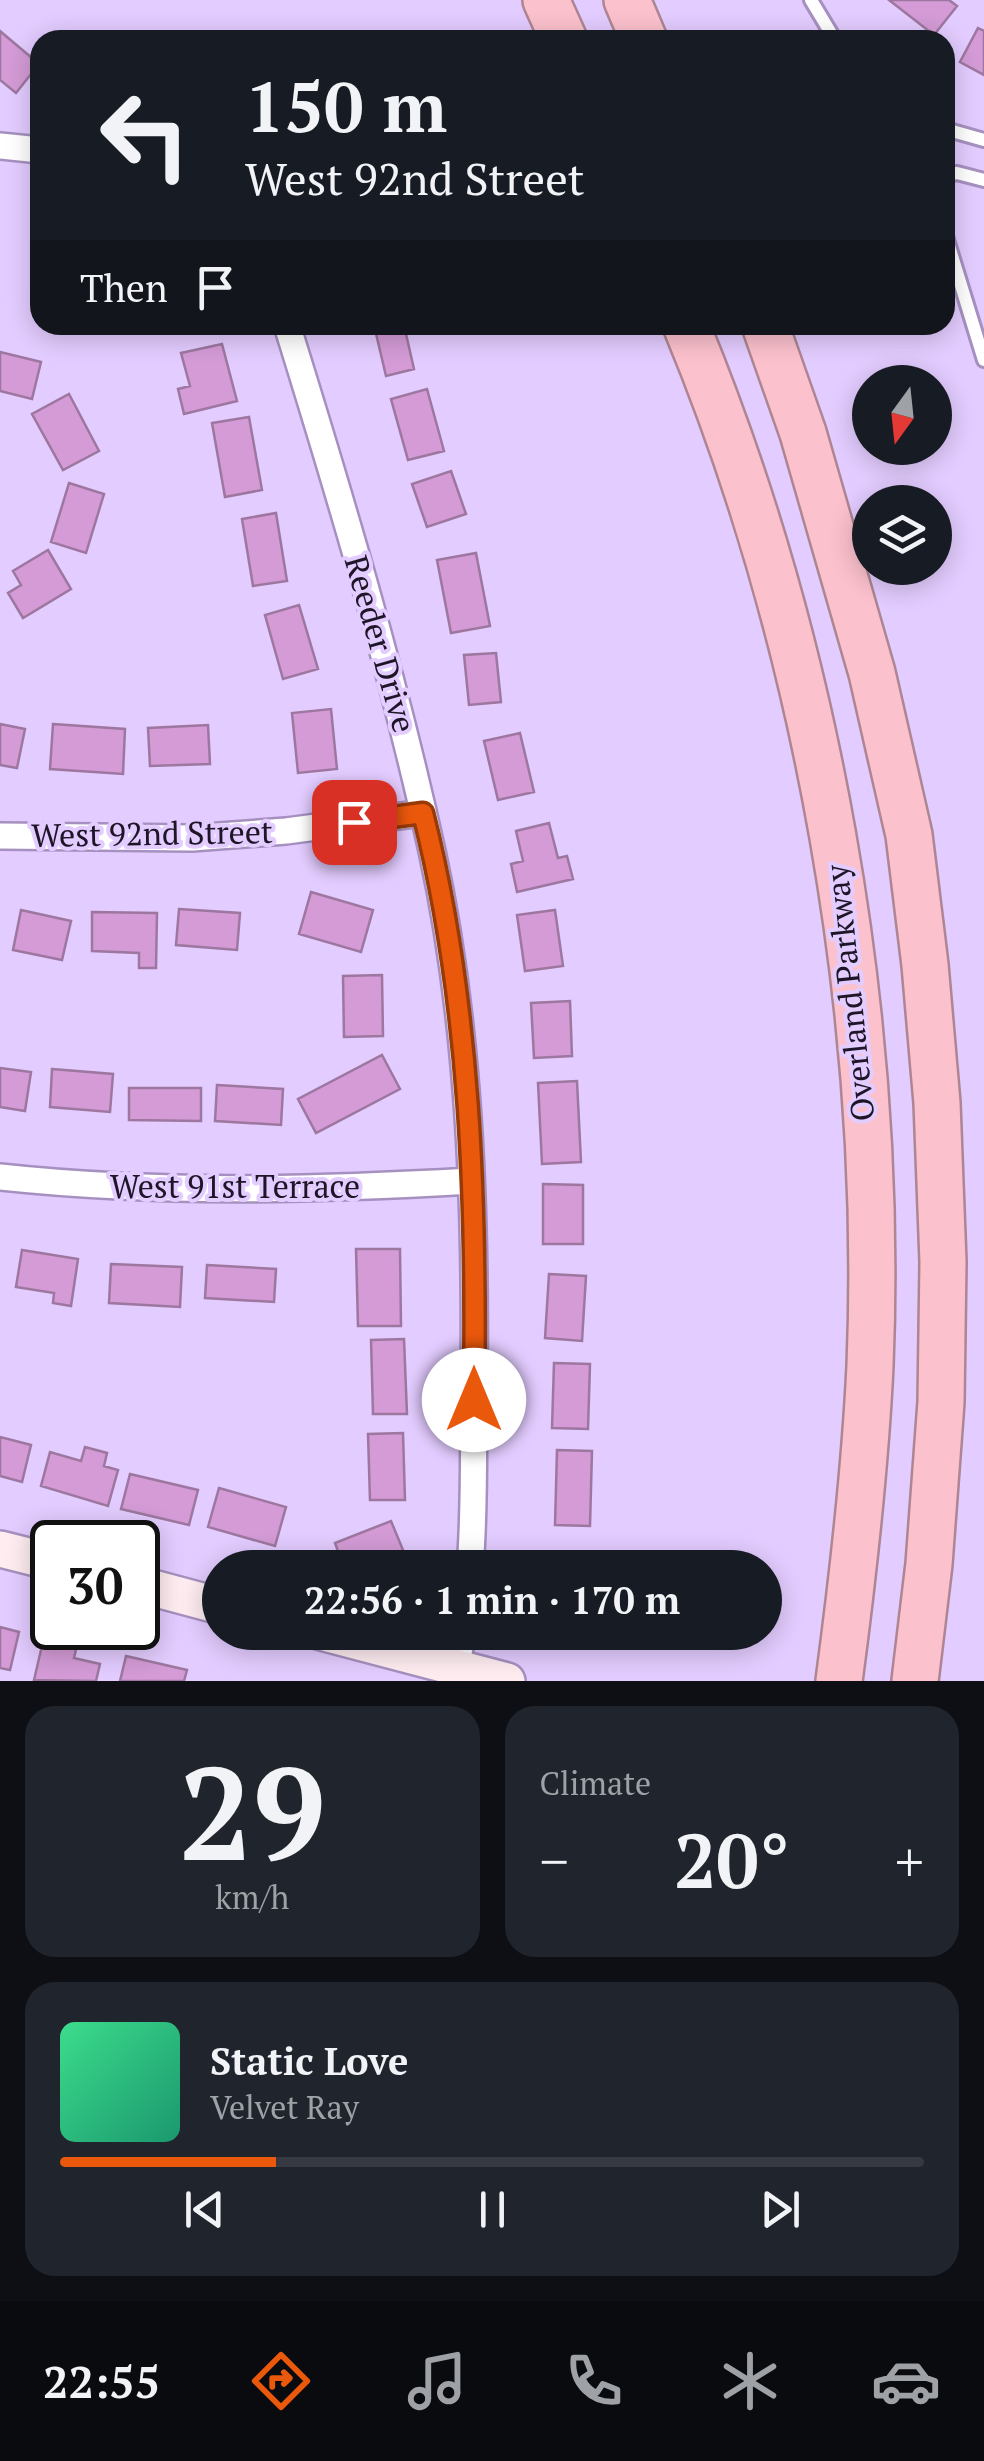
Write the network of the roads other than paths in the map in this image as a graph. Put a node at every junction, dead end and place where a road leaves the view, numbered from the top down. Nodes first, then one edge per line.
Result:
1 (546, 0) edge
2 (626, 0) edge
3 (811, 0) edge
4 (560, 30) edge
5 (640, 30) edge
6 (829, 30) edge
7 (955, 133) edge
8 (984, 140) edge
9 (0, 146) edge
10 (30, 149) edge
11 (955, 173) edge
12 (984, 180) edge
13 (955, 266) edge
14 (290, 335) edge
15 (690, 335) edge
16 (768, 335) edge
17 (984, 360) edge
18 (423, 813) junction
19 (0, 836) edge
20 (0, 1177) edge
21 (471, 1182) junction
22 (0, 1548) edge
23 (470, 1550) edge
24 (30, 1556) edge
25 (160, 1590) edge
26 (202, 1601) edge
27 (389, 1650) edge
28 (460, 1650) edge
29 (456, 1668) junction
30 (507, 1681) edge
31 (840, 1681) edge
32 (914, 1681) edge

1 - 4 highway
2 - 5 highway
3 - 6 lane
7 - 8 lane
9 - 10 street
11 - 12 lane
13 - 17 lane
14 - 18 street, Reeder Drive
15 - 31 highway, Overland Parkway
16 - 32 highway
18 - 19 street, West 92nd Street
18 - 21 street, Reeder Drive
20 - 21 street, West 91st Terrace
21 - 23 street, Reeder Drive
22 - 24 street
25 - 26 street
27 - 29 street
28 - 29 street
29 - 30 street

